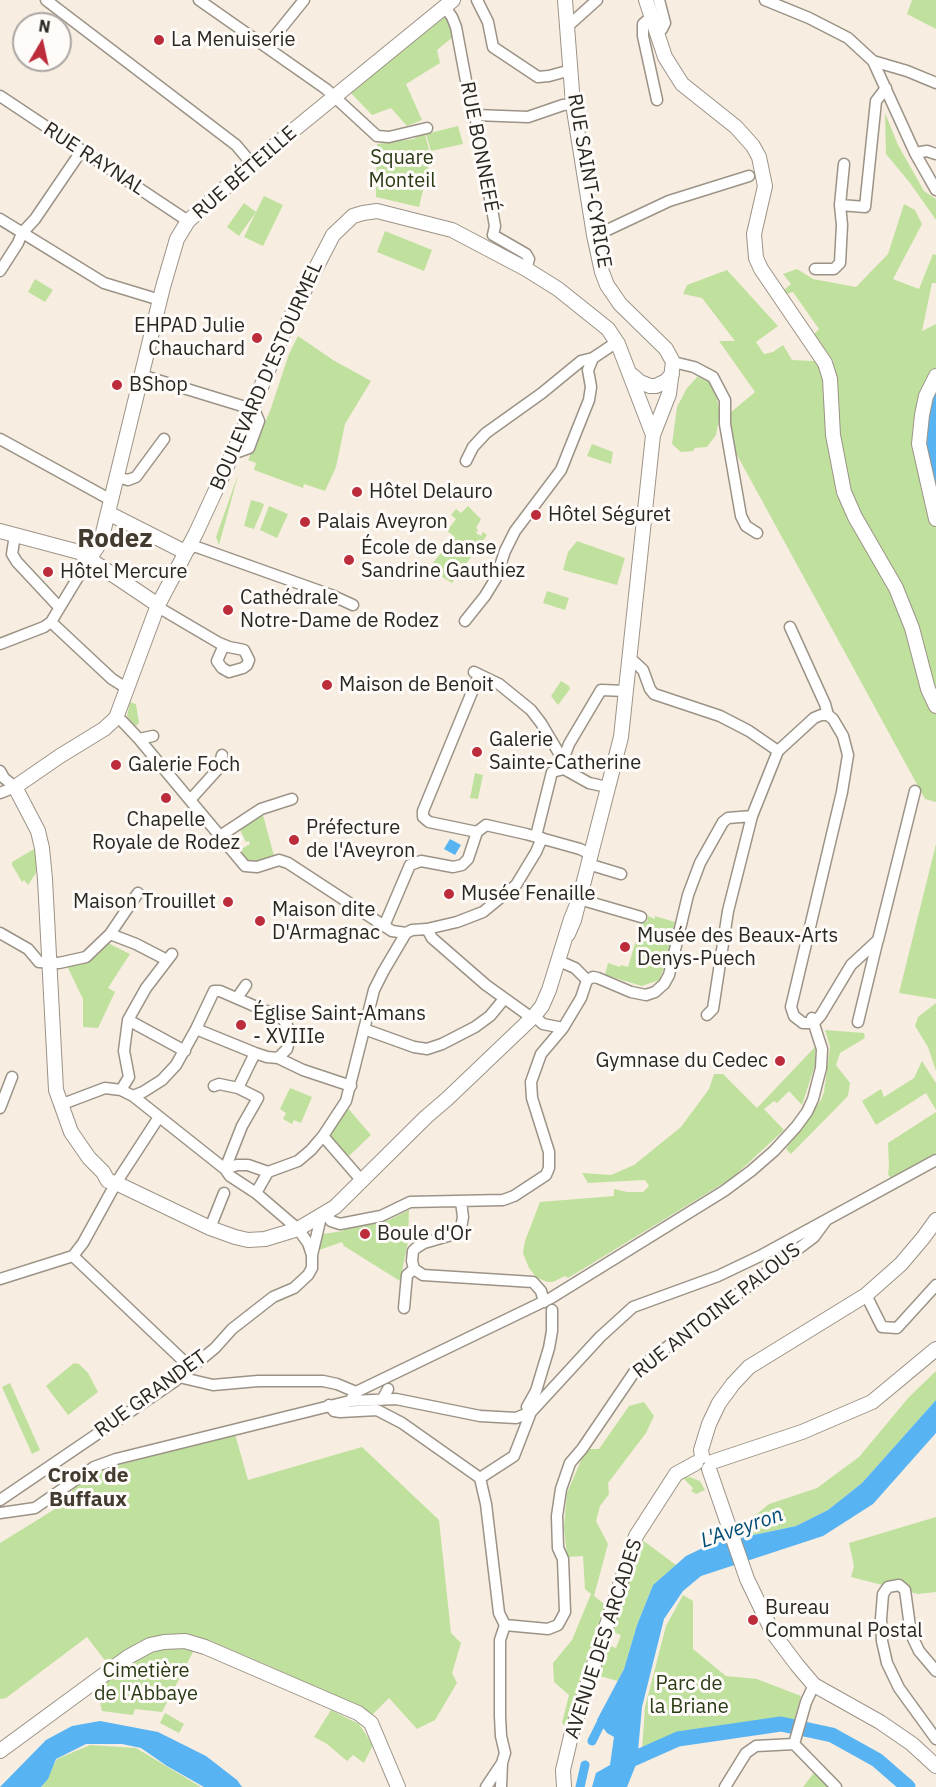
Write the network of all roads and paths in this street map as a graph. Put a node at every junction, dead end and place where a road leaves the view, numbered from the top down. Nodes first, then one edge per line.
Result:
1 (46, 0) edge
2 (198, 0) edge
3 (304, 0) edge
4 (477, 0) edge
5 (566, 0) edge
6 (597, 0) edge
7 (646, 0) edge
8 (659, 0) edge
9 (765, 0) edge
10 (449, 4) edge
11 (651, 17) junction
12 (568, 26) junction
13 (656, 33) junction
14 (266, 47) junction
15 (873, 61) junction
16 (571, 70) junction
17 (936, 83) edge
18 (886, 88) junction
19 (0, 96) edge
20 (334, 98) junction
21 (657, 100) dead end
22 (573, 104) junction
23 (475, 115) junction
24 (427, 128) dead end
25 (82, 150) junction
26 (915, 153) junction
27 (936, 154) edge
28 (252, 164) junction
29 (844, 164) dead end
30 (749, 176) dead end
31 (936, 190) edge
32 (840, 205) junction
33 (0, 219) edge
34 (188, 221) junction
35 (22, 233) junction
36 (594, 235) junction
37 (815, 268) dead end
38 (526, 269) junction
39 (0, 271) edge
40 (160, 300) junction
41 (618, 344) junction
42 (589, 362) junction
43 (673, 368) junction
44 (141, 375) junction
45 (632, 375) junction
46 (936, 376) edge
47 (252, 408) junction
48 (653, 435) junction
49 (0, 439) edge
50 (164, 440) dead end
51 (466, 461) dead end
52 (117, 477) junction
53 (110, 507) junction
54 (936, 519) edge
55 (0, 531) edge
56 (757, 533) dead end
57 (15, 535) junction
58 (185, 552) junction
59 (89, 559) junction
60 (158, 605) junction
61 (353, 605) dead end
62 (59, 607) junction
63 (465, 621) dead end
64 (51, 622) junction
65 (790, 627) dead end
66 (0, 644) edge
67 (224, 645) dead end
68 (629, 657) junction
69 (128, 689) junction
70 (626, 691) junction
71 (936, 706) edge
72 (828, 715) junction
73 (116, 718) junction
74 (153, 736) dead end
75 (139, 740) junction
76 (778, 751) junction
77 (222, 755) dead end
78 (564, 761) junction
79 (0, 771) edge
80 (15, 787) junction
81 (607, 787) junction
82 (915, 791) dead end
83 (0, 793) edge
84 (292, 799) dead end
85 (190, 800) junction
86 (752, 816) junction
87 (477, 832) junction
88 (220, 836) junction
89 (539, 837) junction
90 (589, 859) junction
91 (621, 874) dead end
92 (138, 893) dead end
93 (577, 903) junction
94 (641, 917) dead end
95 (384, 926) junction
96 (423, 929) junction
97 (0, 933) edge
98 (406, 933) junction
99 (110, 934) junction
100 (878, 940) junction
101 (28, 949) junction
102 (559, 961) junction
103 (47, 962) junction
104 (587, 980) junction
105 (246, 985) dead end
106 (501, 997) junction
107 (237, 998) junction
108 (707, 1015) dead end
109 (533, 1017) junction
110 (128, 1020) junction
111 (814, 1020) junction
112 (858, 1022) dead end
113 (563, 1028) junction
114 (196, 1029) junction
115 (364, 1029) junction
116 (185, 1051) junction
117 (255, 1053) junction
118 (281, 1059) junction
119 (12, 1077) dead end
120 (214, 1086) dead end
121 (351, 1086) junction
122 (238, 1088) junction
123 (121, 1090) junction
124 (133, 1096) junction
125 (60, 1105) junction
126 (0, 1108) edge
127 (159, 1117) junction
128 (323, 1136) junction
129 (936, 1160) edge
130 (268, 1172) junction
131 (226, 1181) junction
132 (362, 1181) junction
133 (116, 1183) junction
134 (256, 1193) junction
135 (461, 1202) junction
136 (323, 1215) junction
137 (829, 1217) junction
138 (936, 1220) edge
139 (210, 1228) junction
140 (298, 1229) junction
141 (312, 1255) junction
142 (73, 1256) junction
143 (414, 1269) junction
144 (0, 1279) edge
145 (936, 1286) edge
146 (866, 1295) junction
147 (548, 1306) junction
148 (404, 1308) dead end
149 (936, 1349) edge
150 (191, 1368) junction
151 (179, 1377) junction
152 (376, 1383) junction
153 (388, 1383) junction
154 (353, 1396) junction
155 (396, 1399) junction
156 (382, 1400) junction
157 (329, 1405) junction
158 (531, 1412) junction
159 (705, 1466) junction
160 (480, 1478) junction
161 (0, 1500) edge
162 (0, 1513) edge
163 (505, 1625) junction
164 (936, 1671) edge
165 (814, 1685) junction
166 (936, 1739) edge
167 (795, 1742) junction
168 (0, 1751) edge
169 (502, 1763) junction
170 (936, 1766) edge
171 (398, 1787) edge
172 (486, 1787) edge
173 (501, 1787) edge
174 (564, 1787) edge
175 (725, 1787) edge
176 (837, 1787) edge

1 - 28 street
2 - 14 street
3 - 14 street
4 - 16 street
5 - 12 main road, RUE SAINT-CYRICE
6 - 12 street
7 - 11 main road
8 - 13 street
9 - 15 street
10 - 20 main road, RUE BÉTEILLE
10 - 23 street, RUE BONNEFÉ
11 - 13 main road
11 - 21 street
12 - 16 main road, RUE SAINT-CYRICE
13 - 71 main road
14 - 20 street
15 - 17 street
15 - 18 street
16 - 22 main road, RUE SAINT-CYRICE
18 - 26 street
18 - 32 street
19 - 25 street, RUE RAYNAL
20 - 24 street
20 - 28 main road, RUE BÉTEILLE
22 - 23 street
22 - 36 main road, RUE SAINT-CYRICE
23 - 38 street, RUE BONNEFÉ
25 - 34 street, RUE RAYNAL
25 - 35 street
26 - 27 street
26 - 31 street
28 - 34 main road, RUE BÉTEILLE
29 - 32 street
30 - 36 street
32 - 37 street
33 - 35 street
34 - 40 main road, RUE BÉTEILLE
35 - 39 street
35 - 40 street
36 - 43 main road, RUE SAINT-CYRICE
38 - 41 main road
38 - 47 main road, BOULEVARD D'ESTOURMEL
40 - 44 main road, RUE BÉTEILLE
41 - 42 street
41 - 45 main road
42 - 51 street
42 - 63 street
43 - 45 main road
43 - 48 main road
43 - 56 street
44 - 47 street
44 - 52 main road, RUE BÉTEILLE
45 - 48 main road
46 - 54 main road
47 - 58 main road, BOULEVARD D'ESTOURMEL
48 - 68 main road
49 - 53 street
50 - 52 street
52 - 53 main road, RUE BÉTEILLE
53 - 58 main road
53 - 59 main road, RUE BÉTEILLE
55 - 57 main road
57 - 59 main road
57 - 62 street
58 - 60 main road, BOULEVARD D'ESTOURMEL
58 - 61 street
59 - 60 main road
59 - 62 street
60 - 67 street
60 - 69 main road, BOULEVARD D'ESTOURMEL
62 - 64 street
64 - 66 street
64 - 69 street
65 - 72 street
68 - 70 main road
68 - 76 street
69 - 73 main road, BOULEVARD D'ESTOURMEL
70 - 78 street
70 - 81 main road
72 - 76 street
72 - 111 street
73 - 75 street
73 - 80 main road
74 - 75 street
75 - 85 street
76 - 86 street
77 - 85 street
78 - 81 street
78 - 87 street
78 - 89 street
79 - 80 street
80 - 83 street
80 - 103 main road
81 - 90 main road
82 - 100 street
84 - 88 street
85 - 88 street
86 - 104 street
86 - 108 street
87 - 89 street
87 - 95 street
88 - 95 street
89 - 90 street
89 - 96 street
90 - 91 street
90 - 93 main road
92 - 99 street
93 - 94 street
93 - 102 main road
95 - 98 street
96 - 98 street
96 - 106 street
97 - 101 street
98 - 115 street
99 - 103 street
99 - 110 street
100 - 111 street
100 - 112 street
101 - 103 street
101 - 103 street
102 - 104 street
102 - 109 main road
103 - 125 main road
104 - 113 street
105 - 107 street
106 - 109 street
106 - 115 street
107 - 114 street
107 - 118 street
109 - 113 street
109 - 132 main road
110 - 116 street
110 - 123 street
111 - 147 street
113 - 135 street
114 - 116 street
114 - 117 street
115 - 121 street
116 - 124 street
117 - 118 street
117 - 122 street
118 - 121 street
119 - 126 street
120 - 122 street
121 - 128 street
122 - 131 street
123 - 124 street
123 - 125 street
124 - 127 street
125 - 133 main road
127 - 131 street
127 - 133 street
128 - 130 street
128 - 132 street
129 - 137 street
130 - 131 street
130 - 134 street
131 - 134 street
131 - 139 street
132 - 136 main road
133 - 139 main road
133 - 142 street
134 - 140 street
135 - 136 street
135 - 143 street
136 - 140 main road
136 - 141 street, RUE GRANDET
137 - 158 street
137 - 163 street, RUE ANTOINE PALOUS
138 - 146 main road
139 - 140 main road
140 - 141 street
141 - 150 street, RUE GRANDET
142 - 144 street
142 - 150 street
143 - 147 street
143 - 148 street
145 - 146 street
146 - 159 main road
147 - 153 street
147 - 158 street
149 - 159 main road, AVENUE DES ARCADES
150 - 151 street, RUE GRANDET
151 - 154 street
151 - 161 street, RUE GRANDET
152 - 153 street
152 - 154 street
152 - 156 street
153 - 155 street
153 - 156 street
154 - 156 street
154 - 157 street
155 - 156 street
155 - 158 street
157 - 160 street
157 - 162 street
158 - 160 street
159 - 165 main road
159 - 174 main road, AVENUE DES ARCADES
160 - 163 street
163 - 169 street
164 - 166 street
165 - 167 street
165 - 170 main road
167 - 175 street
167 - 176 street
168 - 171 main road
169 - 172 street
169 - 173 street

